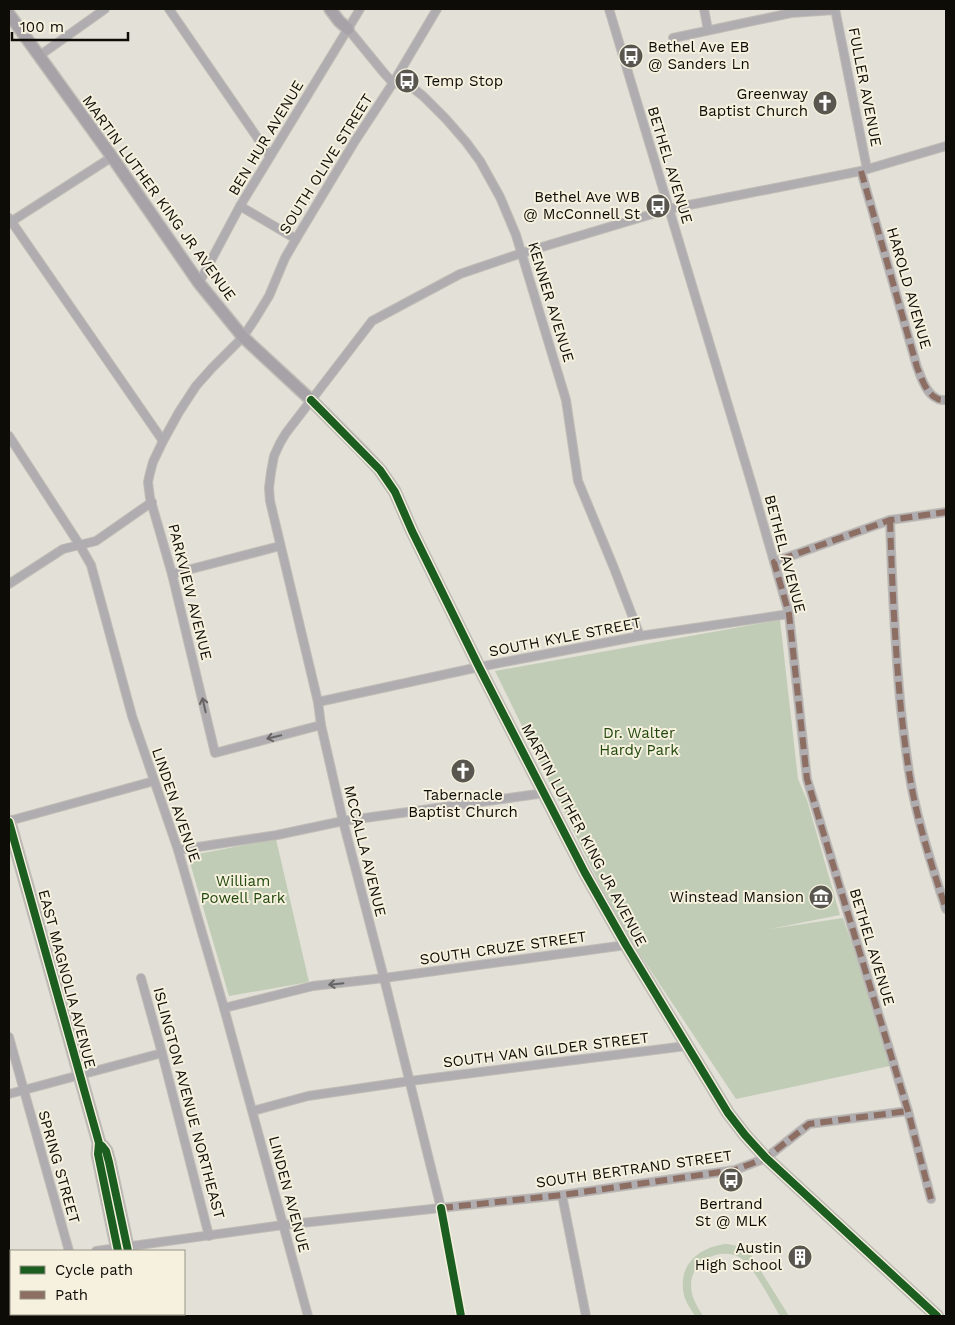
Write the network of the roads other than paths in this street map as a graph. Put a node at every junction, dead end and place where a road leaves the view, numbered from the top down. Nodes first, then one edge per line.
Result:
1 (105, 9) edge
2 (169, 9) edge
3 (330, 9) edge
4 (360, 9) edge
5 (437, 9) edge
6 (608, 9) edge
7 (704, 9) edge
8 (835, 9) edge
9 (790, 11) edge
10 (9, 14) edge
11 (348, 29) junction
12 (708, 30) junction
13 (673, 38) dead end
14 (38, 56) junction
15 (393, 82) junction
16 (946, 146) edge
17 (270, 156) junction
18 (112, 157) junction
19 (864, 170) junction
20 (240, 206) junction
21 (669, 209) junction
22 (10, 221) edge
23 (296, 239) junction
24 (522, 253) junction
25 (199, 283) junction
26 (243, 337) junction
27 (311, 400) junction
28 (946, 400) edge
29 (9, 436) edge
30 (163, 441) junction
31 (152, 502) junction
32 (946, 512) edge
33 (890, 520) junction
34 (80, 544) junction
35 (280, 546) junction
36 (774, 562) junction
37 (172, 574) junction
38 (9, 584) edge
39 (789, 614) junction
40 (640, 636) junction
41 (479, 667) junction
42 (318, 702) junction
43 (321, 725) junction
44 (154, 781) junction
45 (545, 794) junction
46 (343, 821) junction
47 (9, 822) edge
48 (178, 850) junction
49 (946, 909) edge
50 (626, 945) junction
51 (141, 978) dead end
52 (384, 978) junction
53 (224, 1008) junction
54 (9, 1037) edge
55 (686, 1046) junction
56 (162, 1053) junction
57 (80, 1075) junction
58 (410, 1081) junction
59 (24, 1090) junction
60 (9, 1094) edge
61 (253, 1110) junction
62 (908, 1111) junction
63 (766, 1158) junction
64 (562, 1195) junction
65 (931, 1199) dead end
66 (441, 1208) junction
67 (283, 1225) junction
68 (209, 1236) junction
69 (69, 1250) edge
70 (123, 1250) edge
71 (308, 1316) edge
72 (461, 1316) edge
73 (586, 1316) edge
74 (937, 1316) edge

1 - 14 street
2 - 17 street
3 - 11 main road
4 - 11 street, BEN HUR AVENUE
5 - 15 street, SOUTH OLIVE STREET
6 - 21 street, BETHEL AVENUE
7 - 12 street
8 - 9 street
8 - 19 street, FULLER AVENUE
9 - 12 street
10 - 14 main road, MARTIN LUTHER KING JR AVENUE
11 - 15 street, KENNER AVENUE
11 - 17 street, BEN HUR AVENUE
12 - 13 street
14 - 18 main road, MARTIN LUTHER KING JR AVENUE
15 - 23 street, SOUTH OLIVE STREET
15 - 24 street, KENNER AVENUE
16 - 19 street, MCCALLA AVENUE
17 - 20 street, BEN HUR AVENUE
18 - 22 street
18 - 25 main road, MARTIN LUTHER KING JR AVENUE
19 - 21 street, MCCALLA AVENUE
19 - 28 street, HAROLD AVENUE
20 - 23 street
20 - 25 street, BEN HUR AVENUE
21 - 24 street, MCCALLA AVENUE
21 - 36 street, BETHEL AVENUE
22 - 30 street
23 - 26 street, SOUTH OLIVE STREET
24 - 27 street, MCCALLA AVENUE
24 - 40 street, KENNER AVENUE
25 - 26 main road, MARTIN LUTHER KING JR AVENUE
26 - 27 main road, MARTIN LUTHER KING JR AVENUE
26 - 30 street, PARKVIEW AVENUE
27 - 35 street, MCCALLA AVENUE
27 - 41 main road, MARTIN LUTHER KING JR AVENUE
29 - 34 street, LINDEN AVENUE
30 - 31 street, PARKVIEW AVENUE
31 - 34 street
31 - 37 street, PARKVIEW AVENUE
32 - 33 street
33 - 36 street
33 - 49 street
34 - 38 street
34 - 44 street, LINDEN AVENUE
35 - 37 street
35 - 42 street, MCCALLA AVENUE
36 - 39 street, BETHEL AVENUE
43 -> 37 street, PARKVIEW AVENUE
39 - 40 street, SOUTH KYLE STREET
39 - 62 street, BETHEL AVENUE
40 - 41 street, SOUTH KYLE STREET
41 - 42 street, SOUTH KYLE STREET
41 - 45 main road, MARTIN LUTHER KING JR AVENUE
42 - 43 street, MCCALLA AVENUE
43 - 46 street, MCCALLA AVENUE
44 - 47 street
44 - 48 street, LINDEN AVENUE
45 - 46 street
45 - 50 main road, MARTIN LUTHER KING JR AVENUE
46 - 48 street
46 - 52 street, MCCALLA AVENUE
47 - 57 main road, EAST MAGNOLIA AVENUE
48 - 53 street, LINDEN AVENUE
50 - 52 street, SOUTH CRUZE STREET
50 - 55 main road, MARTIN LUTHER KING JR AVENUE
51 - 56 street, ISLINGTON AVENUE NORTHEAST
52 -> 53 street, SOUTH CRUZE STREET
52 - 58 street, MCCALLA AVENUE
53 - 61 street, LINDEN AVENUE
54 - 59 street, SPRING STREET
55 - 58 street, SOUTH VAN GILDER STREET
55 - 63 main road, MARTIN LUTHER KING JR AVENUE
56 - 57 street
56 - 68 street, ISLINGTON AVENUE NORTHEAST
57 - 59 street
57 - 70 main road, EAST MAGNOLIA AVENUE
58 - 61 street, SOUTH VAN GILDER STREET
58 - 66 street, MCCALLA AVENUE
59 - 60 street
59 - 69 street, SPRING STREET
61 - 67 street, LINDEN AVENUE
62 - 63 street, SOUTH BERTRAND STREET
62 - 65 street, BETHEL AVENUE
63 - 64 street, SOUTH BERTRAND STREET
63 - 74 main road, MARTIN LUTHER KING JR AVENUE
64 - 66 street, SOUTH BERTRAND STREET
64 - 73 street
66 - 67 street, SOUTH BERTRAND STREET
66 - 72 street, MCCALLA AVENUE
67 - 68 street, SOUTH BERTRAND STREET
67 - 71 street, LINDEN AVENUE
68 - 70 street, SOUTH BERTRAND STREET

